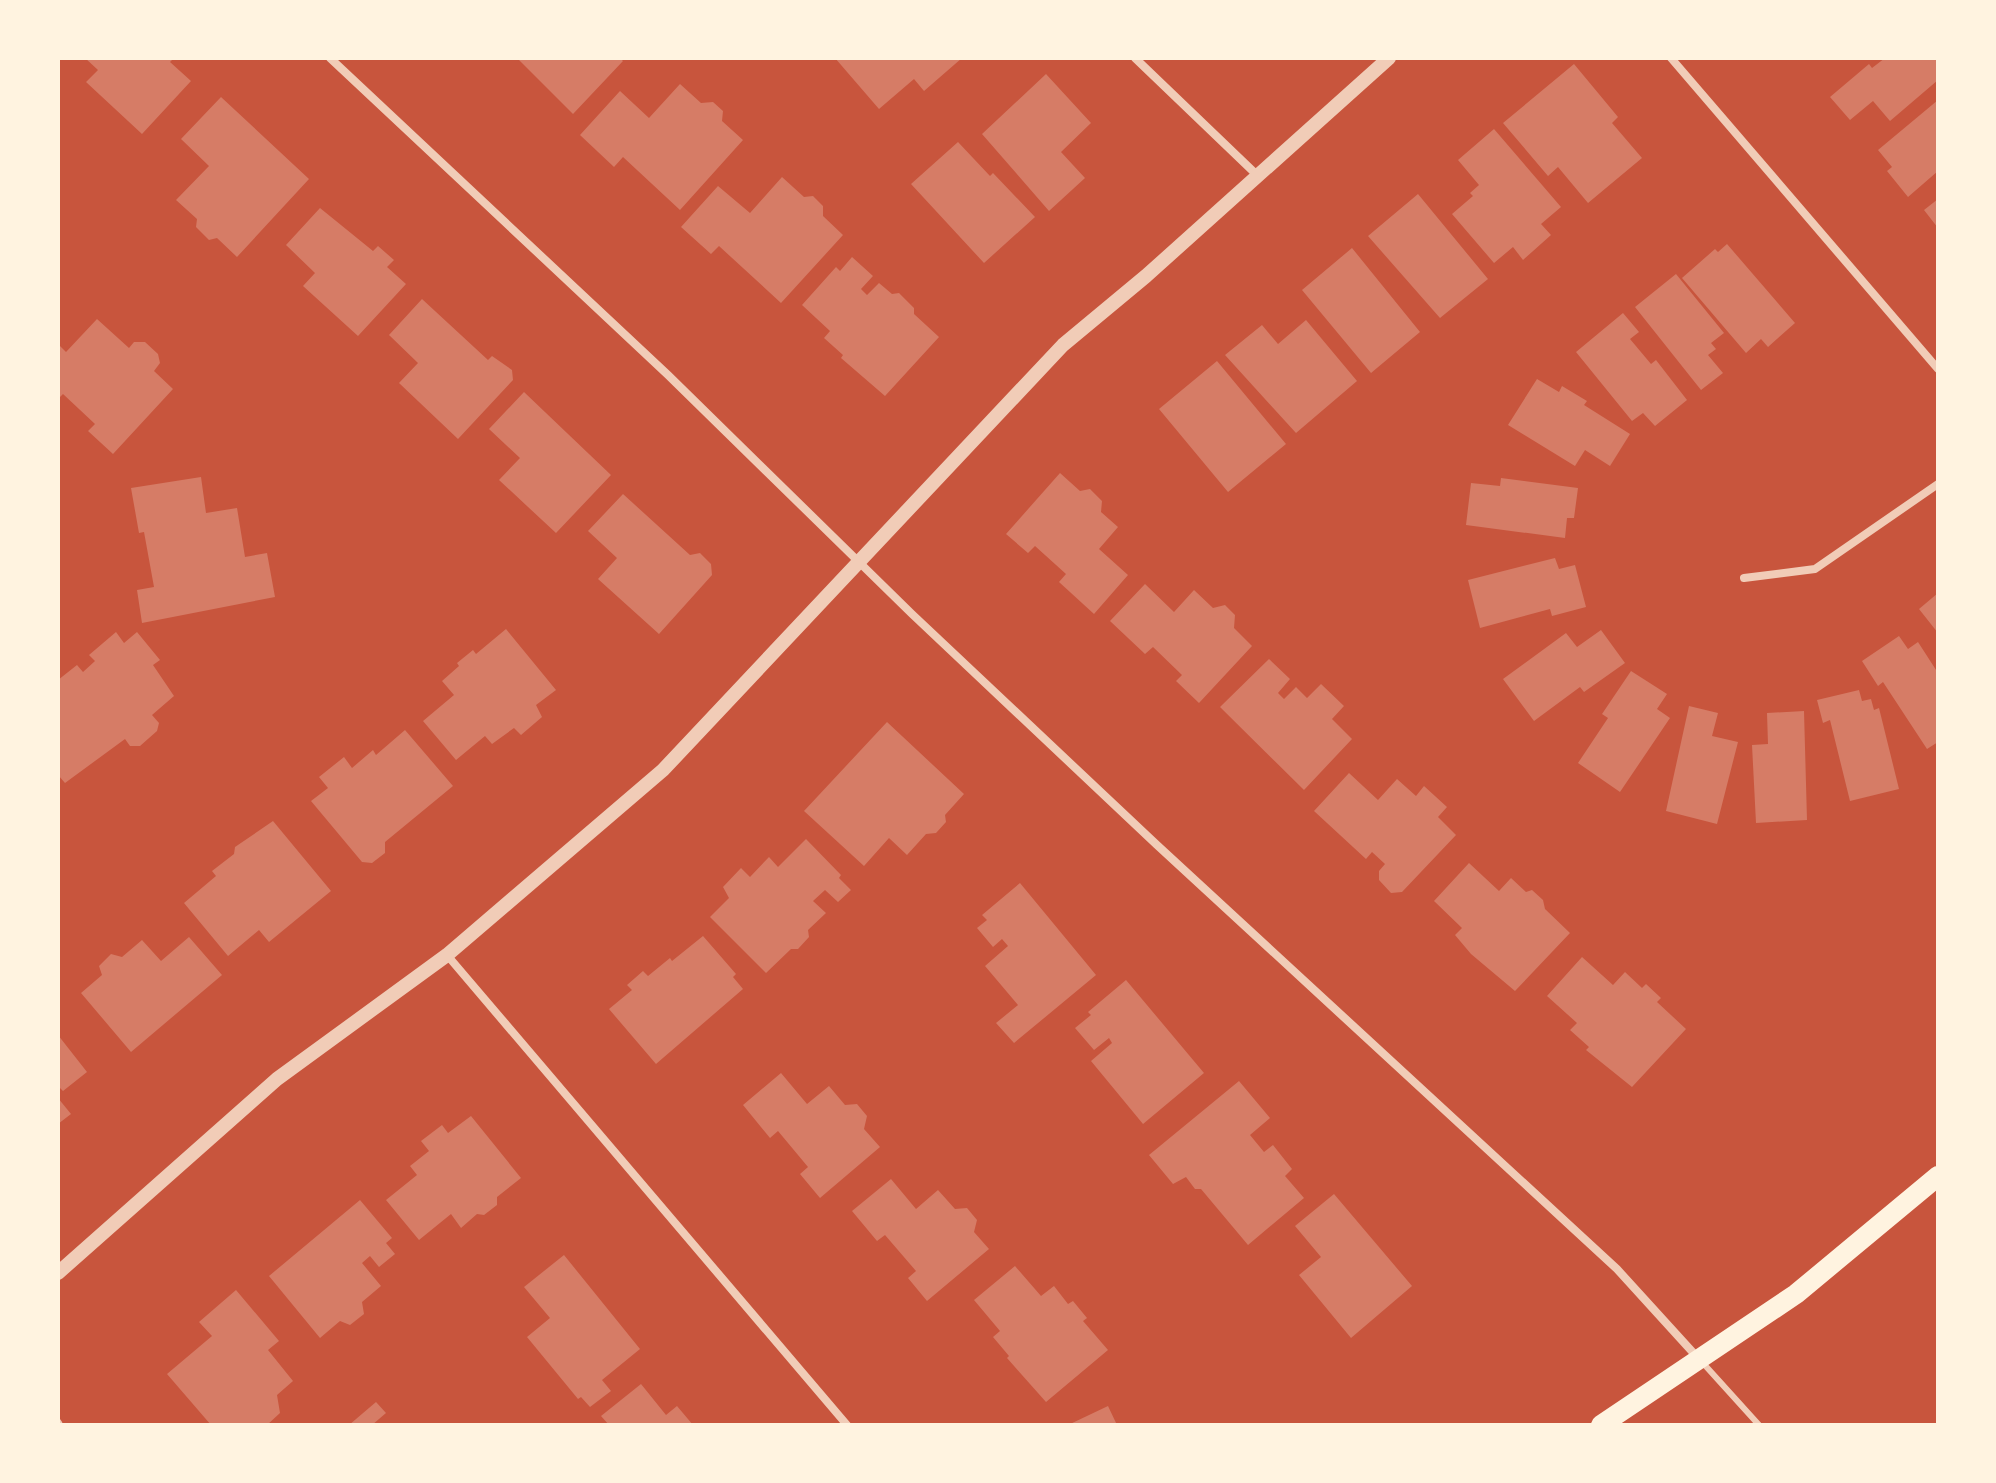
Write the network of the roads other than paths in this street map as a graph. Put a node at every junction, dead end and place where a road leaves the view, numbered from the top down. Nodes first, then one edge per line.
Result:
1 (330, 58) edge
2 (1135, 58) edge
3 (1389, 58) edge
4 (1671, 58) edge
5 (1258, 176) junction
6 (1938, 369) edge
7 (1938, 484) edge
8 (859, 560) junction
9 (1744, 578) dead end
10 (447, 955) junction
11 (1938, 1176) edge
12 (58, 1273) edge
13 (1699, 1359) junction
14 (847, 1425) edge
15 (1601, 1425) edge
16 (1759, 1425) edge

1 - 8 street
2 - 5 street
3 - 5 street
4 - 6 street
5 - 8 street
7 - 9 street
8 - 10 street
8 - 13 street
10 - 12 street
10 - 14 street
11 - 13 main road
13 - 15 main road
13 - 16 lane

